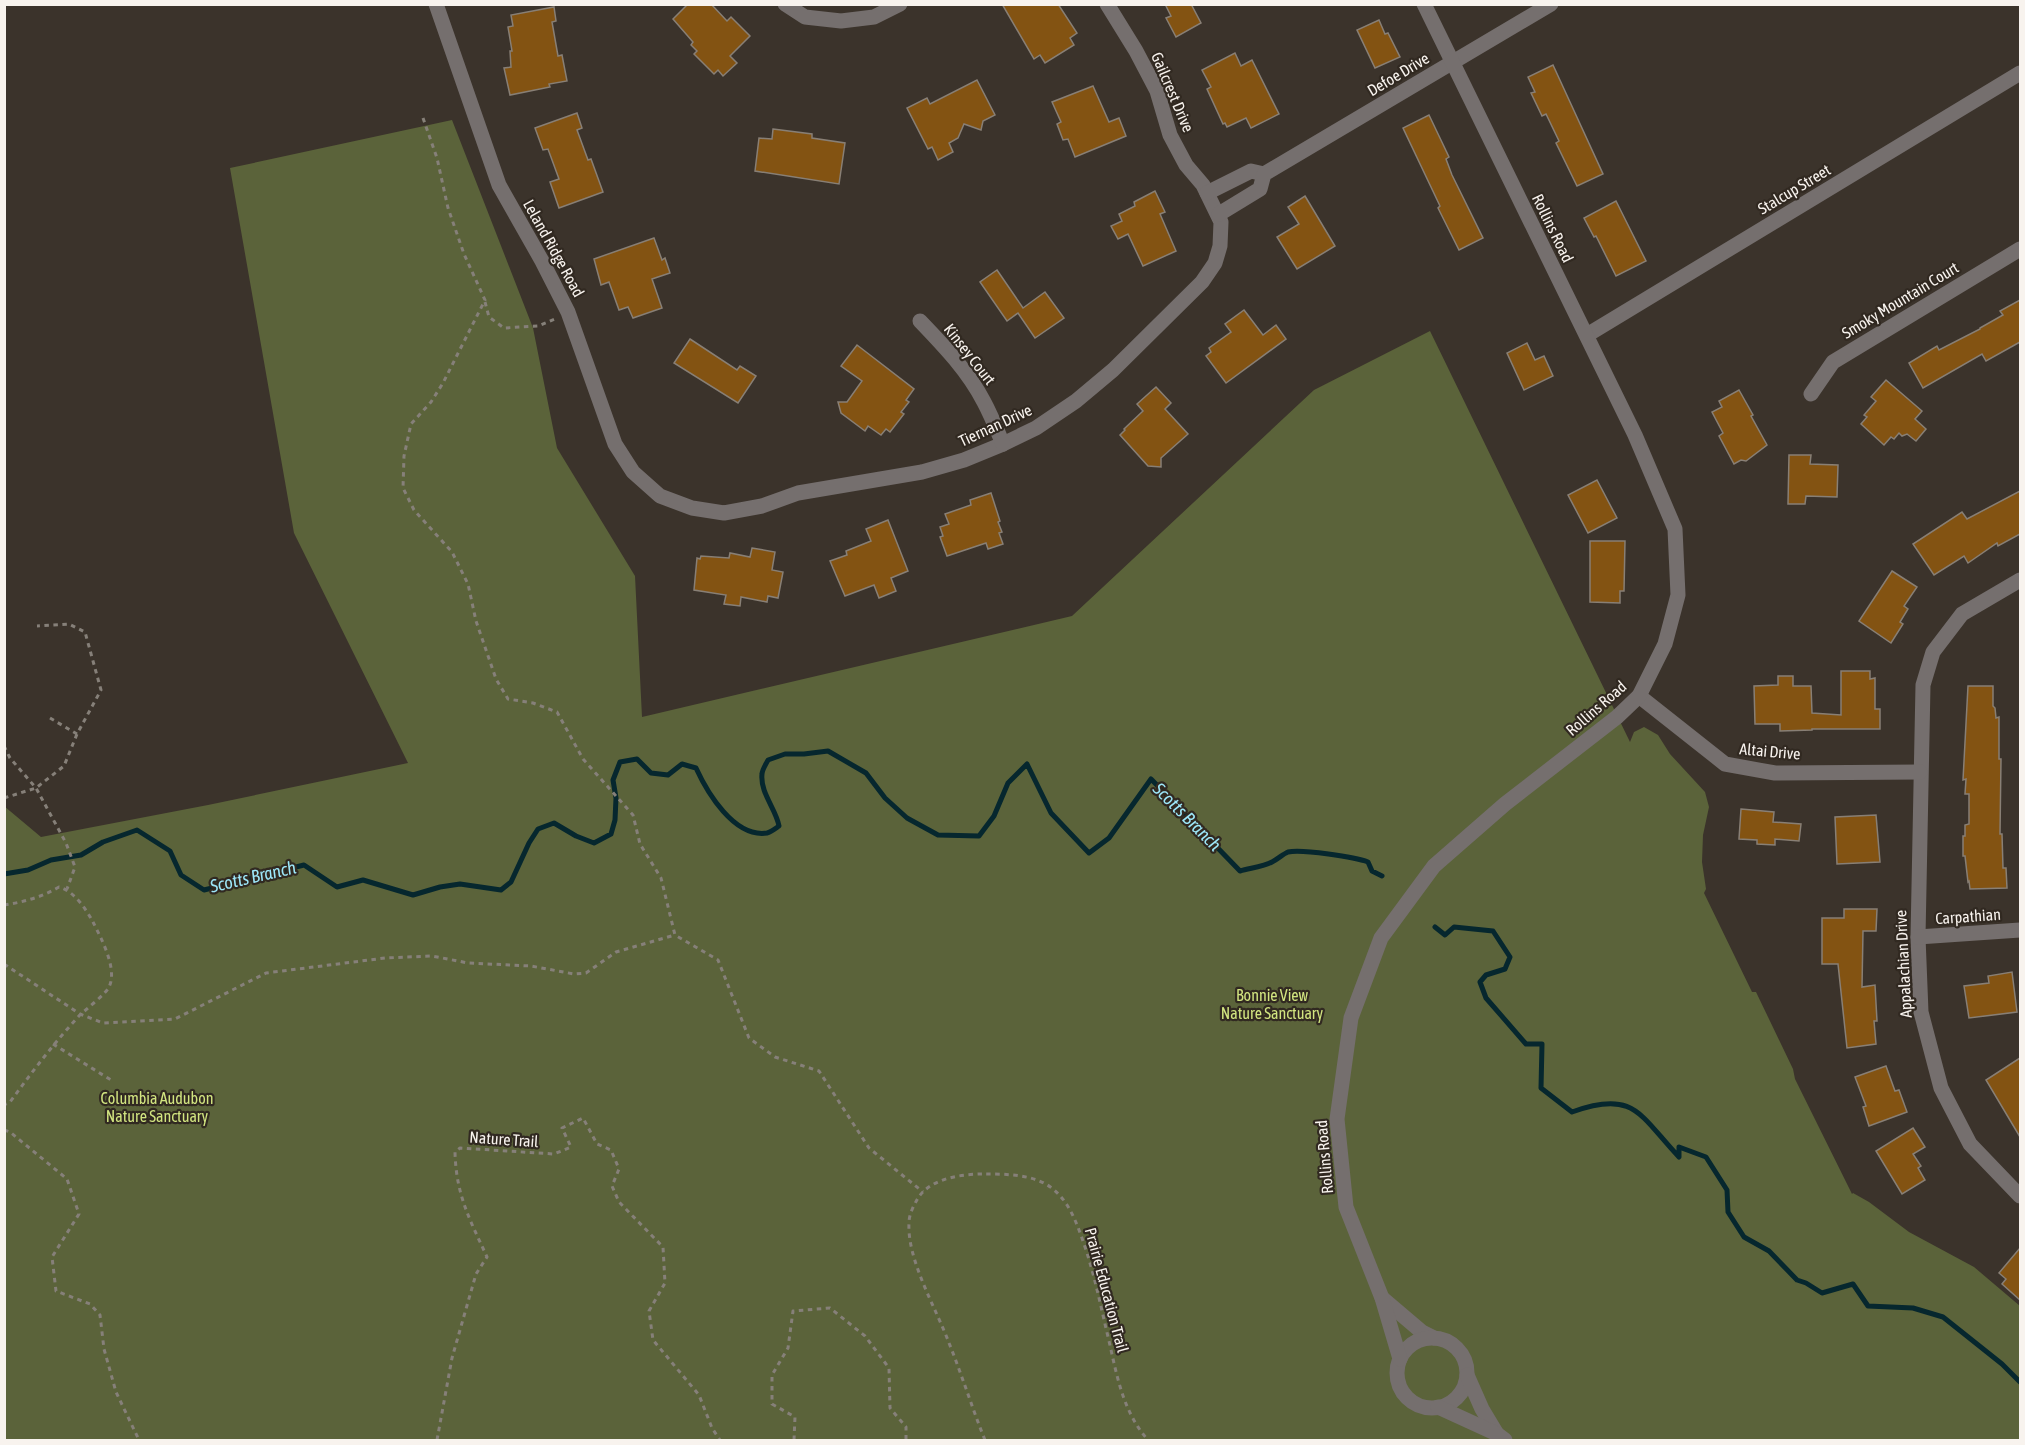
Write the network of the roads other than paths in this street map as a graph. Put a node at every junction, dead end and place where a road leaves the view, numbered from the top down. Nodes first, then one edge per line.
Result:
1 (436, 4) edge
2 (785, 4) edge
3 (900, 4) edge
4 (1107, 4) edge
5 (1424, 4) edge
6 (1551, 4) edge
7 (1451, 63) junction
8 (2020, 73) edge
9 (1264, 174) junction
10 (1208, 193) junction
11 (1219, 214) junction
12 (2020, 249) edge
13 (920, 321) dead end
14 (1587, 335) junction
15 (1811, 394) dead end
16 (1003, 444) junction
17 (660, 495) joint
18 (2020, 580) edge
19 (1639, 696) junction
20 (1920, 772) junction
21 (2020, 930) edge
22 (1918, 937) junction
23 (2020, 1196) edge
24 (1382, 1298) junction
25 (1434, 1338) junction
26 (1400, 1359) junction
27 (1467, 1375) junction
28 (1438, 1407) junction
29 (1501, 1437) edge

1 - 17 street, Leland Ridge Road
2 - 3 street
4 - 10 street, Gailcrest Drive
5 - 7 street, Rollins Road
6 - 7 street, Defoe Drive
7 - 9 street, Defoe Drive
7 - 14 street, Rollins Road
8 - 14 street, Stalcup Street
9 - 10 street, Defoe Drive
9 - 11 street, Defoe Drive
10 - 11 street, Tiernan Drive
11 - 16 street, Tiernan Drive
12 - 15 street, Smoky Mountain Court
13 - 16 street, Kinsey Court
14 - 19 street, Rollins Road
16 - 17 street, Tiernan Drive
18 - 20 street, Appalachian Drive
19 - 20 street, Altai Drive
19 - 24 street, Rollins Road
20 - 22 street, Appalachian Drive
21 - 22 street, Carpathian
22 - 23 street, Appalachian Drive
24 - 25 street, Rollins Road
24 - 26 street, Rollins Road
25 - 26 street
25 - 27 street, Rollins Road
26 - 28 street, Rollins Road
27 - 28 street
27 - 29 street, Rollins Road
28 - 29 street, Rollins Road

